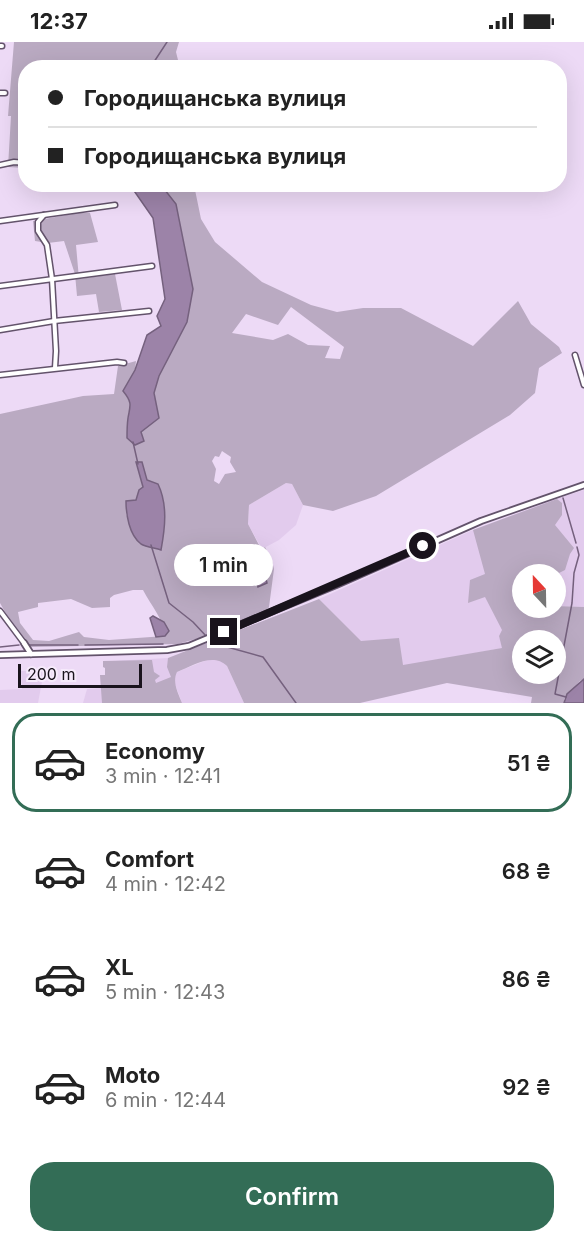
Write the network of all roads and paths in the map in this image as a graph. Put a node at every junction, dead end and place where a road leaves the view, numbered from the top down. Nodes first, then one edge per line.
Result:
1 (18, 162) edge
2 (0, 165) edge
3 (115, 205) dead end
4 (44, 215) junction
5 (0, 221) edge
6 (152, 266) dead end
7 (52, 279) junction
8 (0, 286) edge
9 (149, 311) dead end
10 (54, 321) junction
11 (0, 330) edge
12 (575, 355) dead end
13 (124, 363) dead end
14 (55, 368) junction
15 (0, 375) edge
16 (584, 385) edge
17 (584, 485) edge
18 (0, 611) edge
19 (24, 643) joint
20 (31, 654) junction
21 (0, 655) edge

1 - 2 street
3 - 4 street
4 - 5 street
4 - 7 street
6 - 7 street
7 - 8 street
7 - 10 street
9 - 10 street
10 - 11 street
10 - 14 street
12 - 16 street
13 - 14 street
14 - 15 street
17 - 20 street
18 - 19 street
19 - 20 street
20 - 21 street

